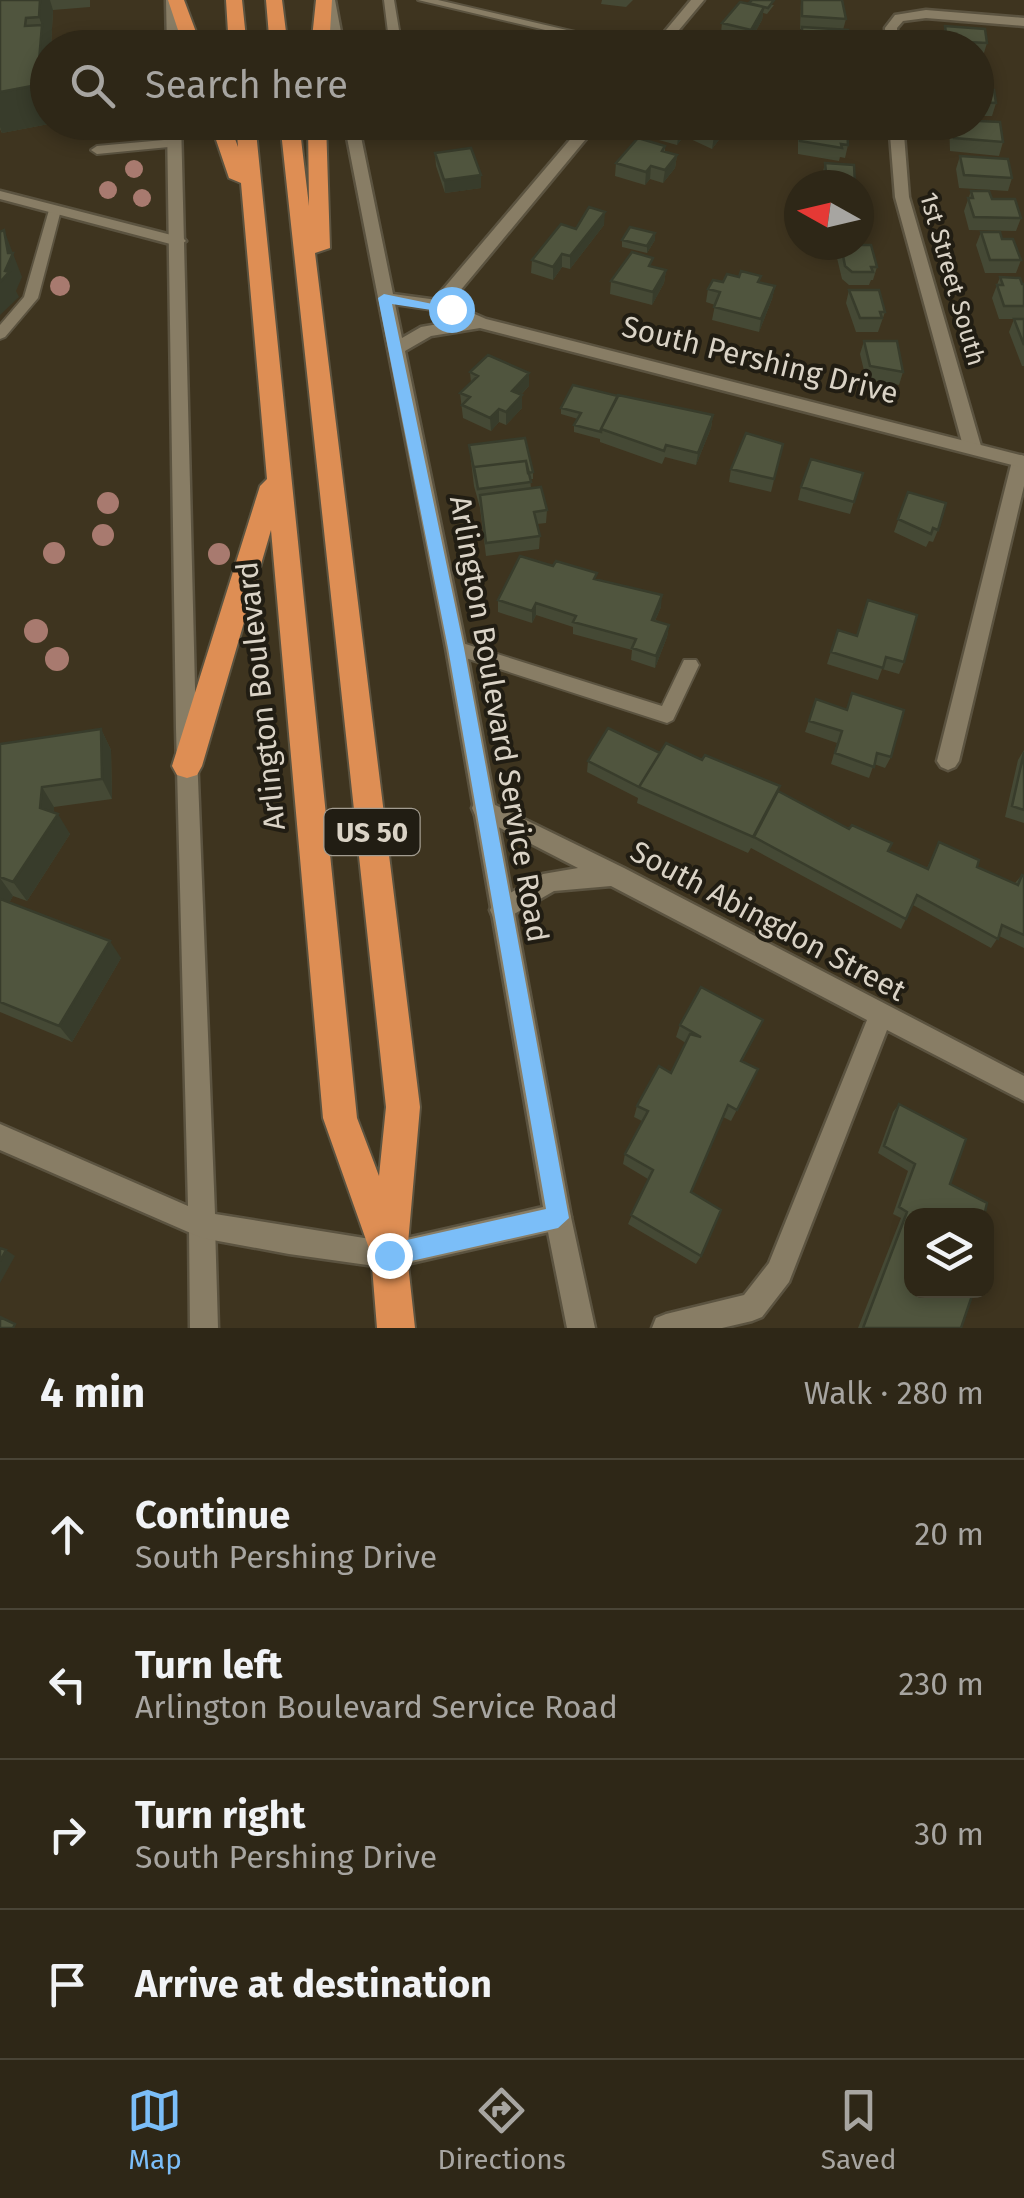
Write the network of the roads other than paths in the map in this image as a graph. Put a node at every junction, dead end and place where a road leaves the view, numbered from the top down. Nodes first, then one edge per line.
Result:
1 (174, 0) edge
2 (234, 0) edge
3 (274, 0) edge
4 (326, 0) edge
5 (388, 0) edge
6 (423, 0) edge
7 (698, 0) edge
8 (1024, 22) edge
9 (173, 30) edge
10 (186, 30) edge
11 (236, 30) edge
12 (278, 30) edge
13 (322, 30) edge
14 (334, 30) edge
15 (393, 30) edge
16 (558, 30) edge
17 (672, 30) edge
18 (891, 30) edge
19 (225, 140) edge
20 (246, 140) edge
21 (291, 140) edge
22 (317, 140) edge
23 (354, 140) edge
24 (579, 140) edge
25 (897, 140) edge
26 (174, 143) joint
27 (97, 150) dead end
28 (0, 195) edge
29 (55, 210) junction
30 (252, 217) junction
31 (178, 241) junction
32 (384, 298) junction
33 (438, 305) junction
34 (480, 323) junction
35 (0, 334) edge
36 (395, 349) junction
37 (324, 409) junction
38 (972, 446) junction
39 (1022, 461) edge
40 (276, 470) junction
41 (456, 648) junction
42 (690, 664) dead end
43 (948, 761) dead end
44 (187, 766) junction
45 (483, 808) junction
46 (616, 875) junction
47 (501, 910) junction
48 (881, 1014) junction
49 (1024, 1089) edge
50 (0, 1137) edge
51 (558, 1218) junction
52 (202, 1225) junction
53 (389, 1255) junction
54 (204, 1328) edge
55 (396, 1328) edge
56 (581, 1328) edge
57 (666, 1328) edge

1 - 9 street
1 - 10 highway
2 - 11 highway
3 - 12 highway
4 - 13 highway
4 - 14 street
5 - 15 lane
6 - 16 lane
7 - 17 street
8 - 18 street
19 - 30 highway
20 - 30 highway, Arlington Boulevard / US 50
21 - 37 highway, Arlington Boulevard / US 50
22 - 37 highway
23 - 32 street, Arlington Boulevard Service Road
24 - 33 street
25 - 38 street, 1st Street South
26 - 27 lane
26 - 31 street
28 - 29 street
29 - 31 street
29 - 35 lane
30 - 40 highway, Arlington Boulevard / US 50
31 - 44 street
32 - 33 street, South Pershing Drive
32 - 36 street, Arlington Boulevard Service Road
33 - 34 street, South Pershing Drive
34 - 36 street, South Pershing Drive
34 - 38 street, South Pershing Drive
36 - 41 street, Arlington Boulevard Service Road
37 - 53 highway, Arlington Boulevard / US 50
38 - 39 street, South Pershing Drive
39 - 43 street
40 - 44 highway
40 - 53 highway, Arlington Boulevard / US 50
41 - 42 lane
41 - 45 street, Arlington Boulevard Service Road
44 - 52 street
45 - 46 street, South Abingdon Street
45 - 47 street, Arlington Boulevard Service Road
46 - 47 street
46 - 48 street, South Abingdon Street
47 - 51 street, Arlington Boulevard Service Road
48 - 49 street, South Abingdon Street
48 - 57 street
50 - 52 street
51 - 53 street
51 - 56 street, Arlington Boulevard Service Road
52 - 53 street
52 - 54 street
53 - 55 highway, Arlington Boulevard / US 50

